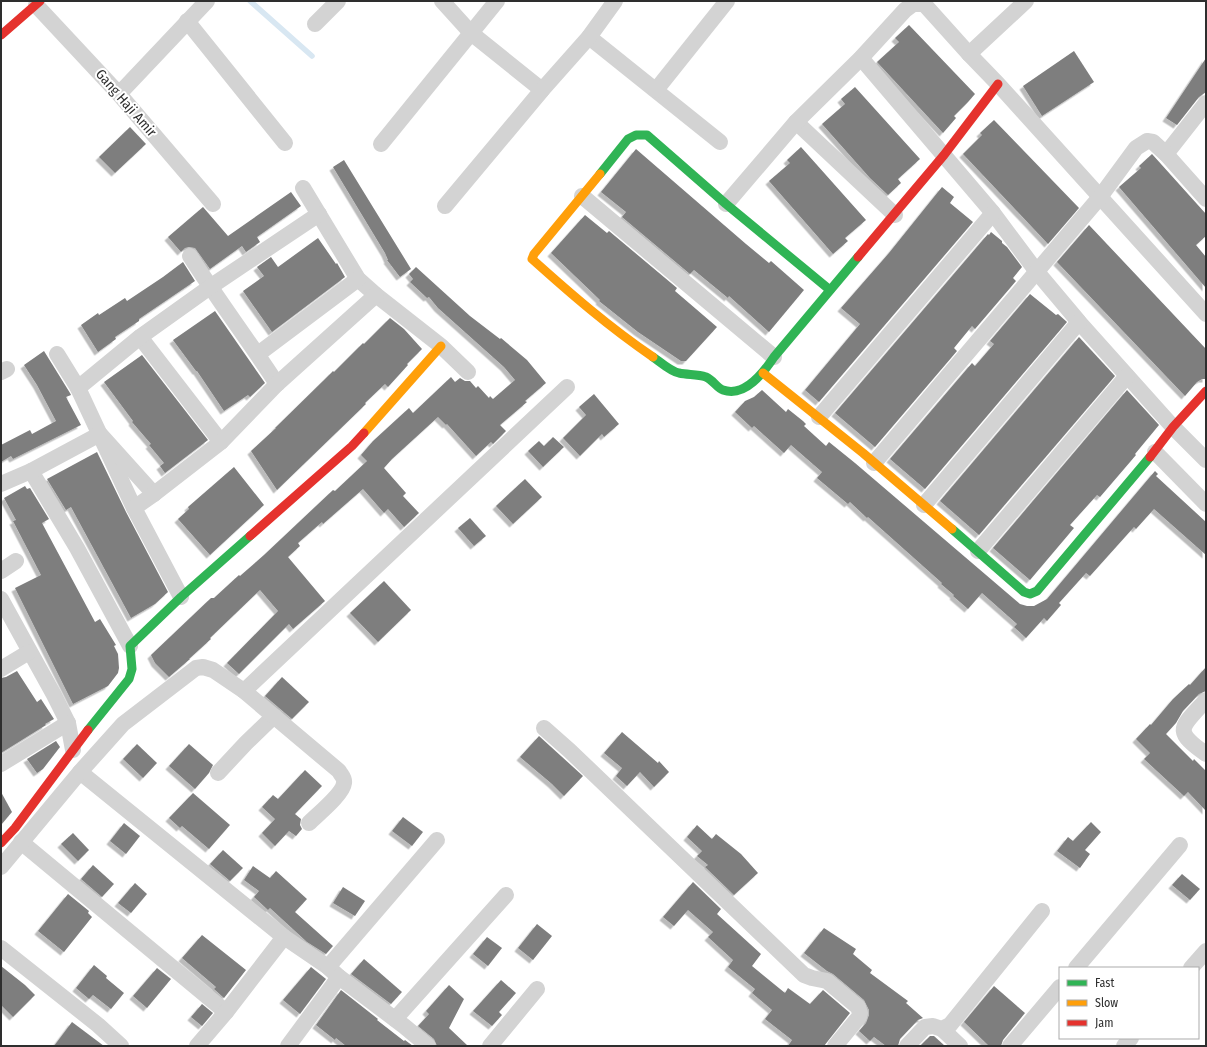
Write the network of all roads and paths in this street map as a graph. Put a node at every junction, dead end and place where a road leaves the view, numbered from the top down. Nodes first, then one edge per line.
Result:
1 (207, 1) edge
2 (338, 1) edge
3 (442, 1) edge
4 (497, 1) edge
5 (615, 1) edge
6 (728, 1) edge
7 (1026, 1) edge
8 (38, 3) edge
9 (187, 21) junction
10 (315, 24) dead end
11 (471, 33) junction
12 (1, 35) edge
13 (589, 37) junction
14 (969, 54) junction
15 (861, 58) junction
16 (998, 84) junction
17 (542, 90) junction
18 (656, 90) junction
19 (119, 94) junction
20 (1206, 103) edge
21 (796, 122) junction
22 (720, 142) dead end
23 (285, 144) dead end
24 (381, 144) dead end
25 (1166, 154) junction
26 (944, 155) junction
27 (303, 188) dead end
28 (582, 196) junction
29 (1100, 197) junction
30 (1206, 200) edge
31 (213, 204) dead end
32 (726, 204) junction
33 (445, 206) dead end
34 (993, 213) junction
35 (319, 214) junction
36 (895, 215) junction
37 (190, 256) dead end
38 (1037, 272) junction
39 (358, 279) junction
40 (210, 287) junction
41 (830, 290) junction
42 (376, 295) junction
43 (1206, 314) edge
44 (1079, 322) junction
45 (140, 337) junction
46 (441, 346) junction
47 (57, 354) dead end
48 (258, 354) junction
49 (774, 357) junction
50 (468, 372) dead end
51 (763, 373) junction
52 (1126, 376) junction
53 (277, 384) junction
54 (567, 387) dead end
55 (78, 388) junction
56 (1206, 391) edge
57 (819, 417) junction
58 (1174, 427) junction
59 (100, 434) junction
60 (221, 442) junction
61 (1155, 452) junction
62 (1206, 460) edge
63 (874, 463) junction
64 (31, 471) junction
65 (1, 484) edge
66 (154, 494) junction
67 (1206, 504) edge
68 (924, 505) junction
69 (134, 508) junction
70 (978, 551) junction
71 (16, 561) dead end
72 (1, 571) edge
73 (181, 597) junction
74 (1, 599) edge
75 (130, 646) junction
76 (29, 652) junction
77 (1, 669) edge
78 (244, 692) junction
79 (1206, 700) edge
80 (274, 716) junction
81 (68, 723) junction
82 (544, 728) dead end
83 (73, 750) junction
84 (1205, 751) edge
85 (1, 764) edge
86 (80, 772) junction
87 (218, 773) dead end
88 (309, 823) dead end
89 (437, 840) dead end
90 (21, 842) junction
91 (1, 843) edge
92 (1180, 845) dead end
93 (1, 867) edge
94 (506, 895) dead end
95 (1042, 911) dead end
96 (284, 937) junction
97 (1, 948) edge
98 (1206, 951) edge
99 (1077, 967) edge
100 (1192, 967) edge
101 (334, 972) junction
102 (1059, 988) edge
103 (537, 989) dead end
104 (226, 1012) junction
105 (395, 1019) junction
106 (942, 1029) junction
107 (121, 1046) edge
108 (197, 1046) edge
109 (288, 1046) edge
110 (428, 1046) edge
111 (490, 1046) edge
112 (835, 1046) edge
113 (907, 1046) edge
114 (960, 1046) edge
115 (1010, 1046) edge

1 - 9 street
2 - 10 street
3 - 11 street
4 - 11 street
5 - 13 street
6 - 18 street
7 - 14 street
8 - 12 street
8 - 19 street, Gang Haji Amir
9 - 19 street
9 - 23 street
11 - 17 street
11 - 24 street
13 - 17 street
13 - 18 street
14 - 15 street
14 - 16 street
15 - 21 street
15 - 26 street
16 - 26 street
16 - 29 street
17 - 33 street
18 - 22 street
19 - 31 street, Gang Haji Amir
20 - 25 street
21 - 32 street
21 - 36 street
25 - 29 street
25 - 30 street
26 - 34 street
26 - 36 street
27 - 35 street
28 - 32 street
28 - 49 street
28 - 51 street
29 - 38 street
29 - 43 street
32 - 41 street
34 - 38 street
34 - 57 street
35 - 39 street
35 - 40 street
36 - 41 street
37 - 40 street
38 - 44 street
38 - 63 street
39 - 42 street
39 - 48 street
40 - 45 street
40 - 48 street
41 - 49 street
42 - 46 street
42 - 53 street
44 - 52 street
44 - 68 street
45 - 55 street
45 - 60 street
46 - 50 street
46 - 73 street
47 - 55 street
48 - 53 street
49 - 51 street
51 - 57 street
52 - 58 street
52 - 70 street
53 - 60 street
54 - 78 street
55 - 59 street
56 - 58 street
57 - 63 street
58 - 61 street
58 - 62 street
59 - 64 street
59 - 66 street
59 - 69 street
60 - 66 street
61 - 67 street
61 - 70 street
63 - 68 street
64 - 65 street
64 - 75 street
66 - 69 street
68 - 70 street
69 - 73 street
71 - 72 street
73 - 75 street
74 - 76 street
75 - 83 street
76 - 77 street
76 - 81 street
78 - 80 street
78 - 86 street
79 - 84 street
80 - 87 street
80 - 88 street
81 - 83 street
81 - 85 street
82 - 112 street
83 - 91 street
86 - 90 street
86 - 96 street
89 - 101 street
90 - 93 street
90 - 104 street
92 - 99 street
94 - 105 street
95 - 106 street
96 - 101 street
96 - 104 street
97 - 107 street
98 - 100 street
101 - 105 street
101 - 109 street
102 - 115 street
103 - 111 street
104 - 108 street
105 - 110 street
106 - 113 street
106 - 114 street

